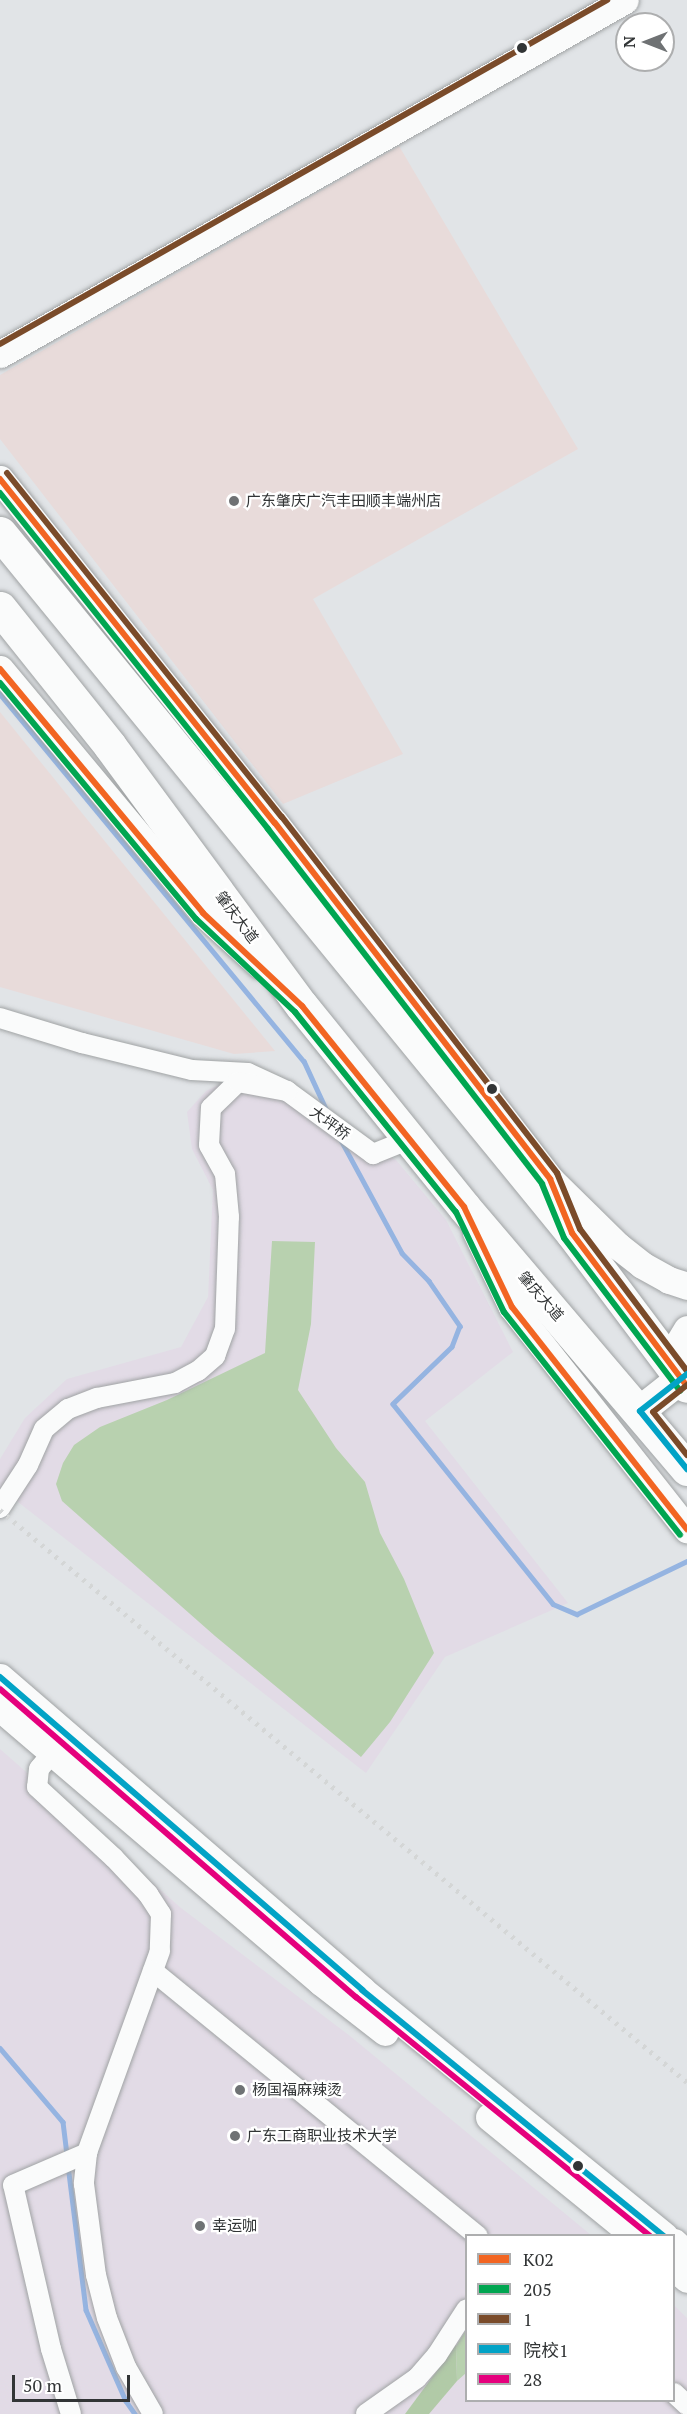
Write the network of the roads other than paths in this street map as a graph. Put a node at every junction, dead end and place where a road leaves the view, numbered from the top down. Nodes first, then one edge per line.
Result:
1 (587, 0) edge
2 (625, 0) edge
3 (0, 341) edge
4 (0, 354) edge
5 (0, 479) edge
6 (0, 533) edge
7 (0, 608) edge
8 (0, 669) edge
9 (302, 1005) junction
10 (0, 1018) edge
11 (287, 1091) junction
12 (410, 1139) junction
13 (497, 1142) junction
14 (550, 1179) junction
15 (464, 1207) junction
16 (572, 1233) junction
17 (687, 1286) edge
18 (687, 1329) edge
19 (685, 1379) edge
20 (640, 1411) junction
21 (685, 1462) edge
22 (0, 1508) edge
23 (681, 1521) edge
24 (0, 1677) edge
25 (0, 1708) edge
26 (54, 1751) junction
27 (153, 1971) junction
28 (356, 1997) junction
29 (87, 2153) junction
30 (477, 2234) edge
31 (634, 2234) edge
32 (664, 2234) edge
33 (675, 2243) edge
34 (687, 2254) edge
35 (675, 2269) edge
36 (687, 2279) edge
37 (465, 2312) edge
38 (675, 2394) edge
39 (687, 2405) edge
40 (71, 2414) edge
41 (153, 2414) edge
42 (366, 2414) edge

1 - 3 street
2 - 4 street
5 - 14 street
6 - 13 highway
7 - 9 highway, 肇庆大道
8 - 9 street
9 - 12 highway, 肇庆大道
10 - 11 street
11 - 12 street, 大坪桥
11 - 22 street
12 - 15 highway, 肇庆大道
13 - 14 street
13 - 16 highway
14 - 16 street
14 - 17 street
15 - 20 highway, 肇庆大道
15 - 23 street
16 - 19 highway
18 - 19 street
19 - 20 main road
20 - 21 highway, 肇庆大道
24 - 28 street
25 - 26 street
26 - 27 street
26 - 28 street
27 - 29 street
27 - 30 street
28 - 31 street
28 - 32 street
29 - 40 street
29 - 41 street
33 - 34 street
35 - 36 street
37 - 42 street
38 - 39 street

